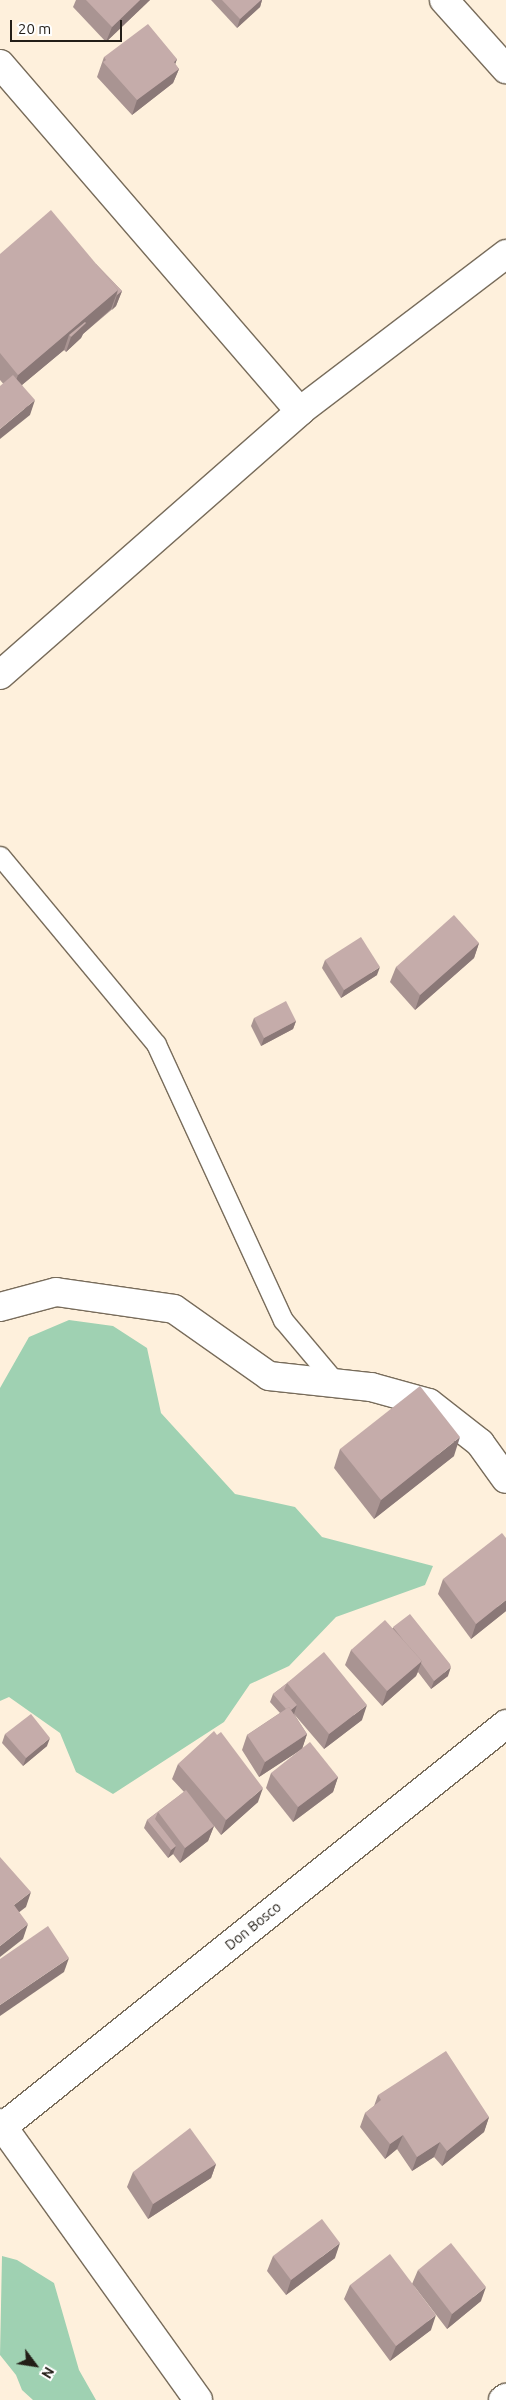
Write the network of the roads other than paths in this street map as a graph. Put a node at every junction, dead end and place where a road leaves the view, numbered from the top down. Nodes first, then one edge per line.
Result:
1 (444, 0) edge
2 (0, 64) edge
3 (506, 69) edge
4 (506, 254) edge
5 (300, 411) junction
6 (0, 675) edge
7 (0, 856) edge
8 (0, 1306) edge
9 (336, 1383) junction
10 (506, 1479) edge
11 (506, 1724) edge
12 (1, 2126) edge
13 (198, 2400) edge

1 - 3 street
2 - 5 street
4 - 5 street
5 - 6 street
7 - 9 lane
8 - 9 street
9 - 10 street
11 - 12 street, Don Bosco
12 - 13 street

